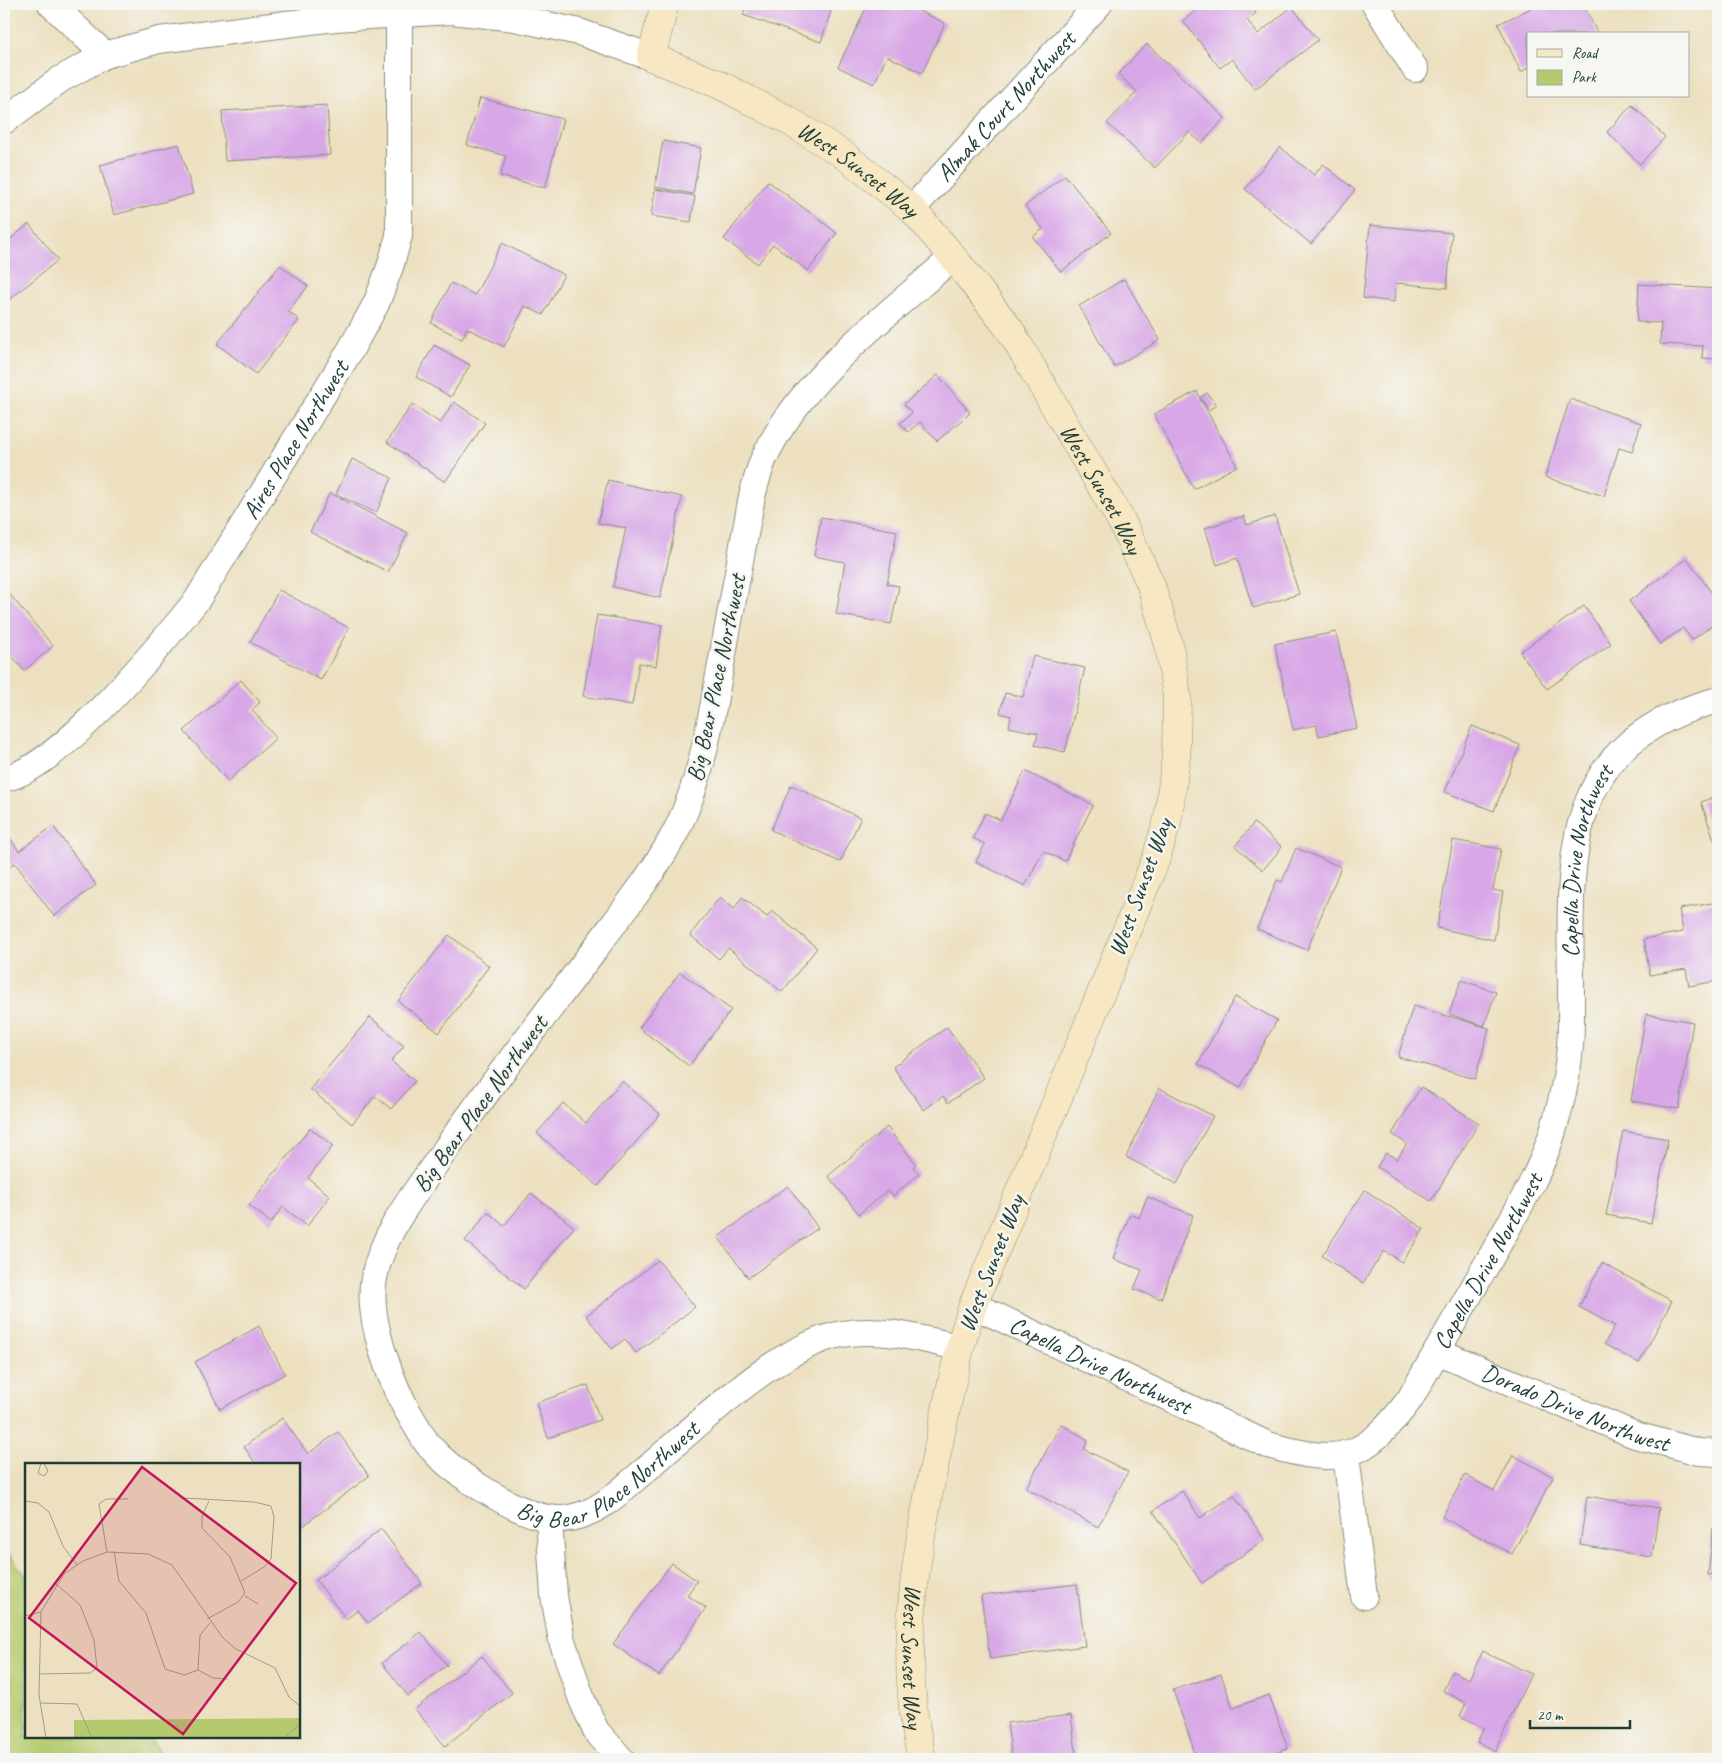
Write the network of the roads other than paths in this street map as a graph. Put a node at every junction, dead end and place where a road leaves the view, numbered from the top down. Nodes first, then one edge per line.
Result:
1 (51, 4) edge
2 (665, 4) edge
3 (1099, 4) edge
4 (1375, 4) edge
5 (399, 13) junction
6 (105, 55) junction
7 (651, 57) junction
8 (1416, 69) dead end
9 (4, 121) edge
10 (912, 209) junction
11 (953, 257) junction
12 (1718, 700) edge
13 (4, 778) edge
14 (972, 1305) junction
15 (959, 1347) junction
16 (1437, 1352) junction
17 (1718, 1454) edge
18 (1346, 1456) junction
19 (549, 1519) junction
20 (1364, 1596) dead end
21 (620, 1759) edge
22 (922, 1759) edge

1 - 6 street
2 - 7 street
3 - 10 street, Almak Court Northwest
4 - 8 street
5 - 6 street
5 - 7 street
5 - 13 street, Aires Place Northwest
6 - 9 street
7 - 10 street, West Sunset Way
10 - 11 street, West Sunset Way
11 - 14 street, West Sunset Way
11 - 19 street, Big Bear Place Northwest
12 - 16 street, Capella Drive Northwest
14 - 15 street, West Sunset Way
14 - 18 street, Capella Drive Northwest
15 - 19 street, Big Bear Place Northwest
15 - 22 street, West Sunset Way
16 - 17 street, Dorado Drive Northwest
16 - 18 street, Capella Drive Northwest
18 - 20 street
19 - 21 street

